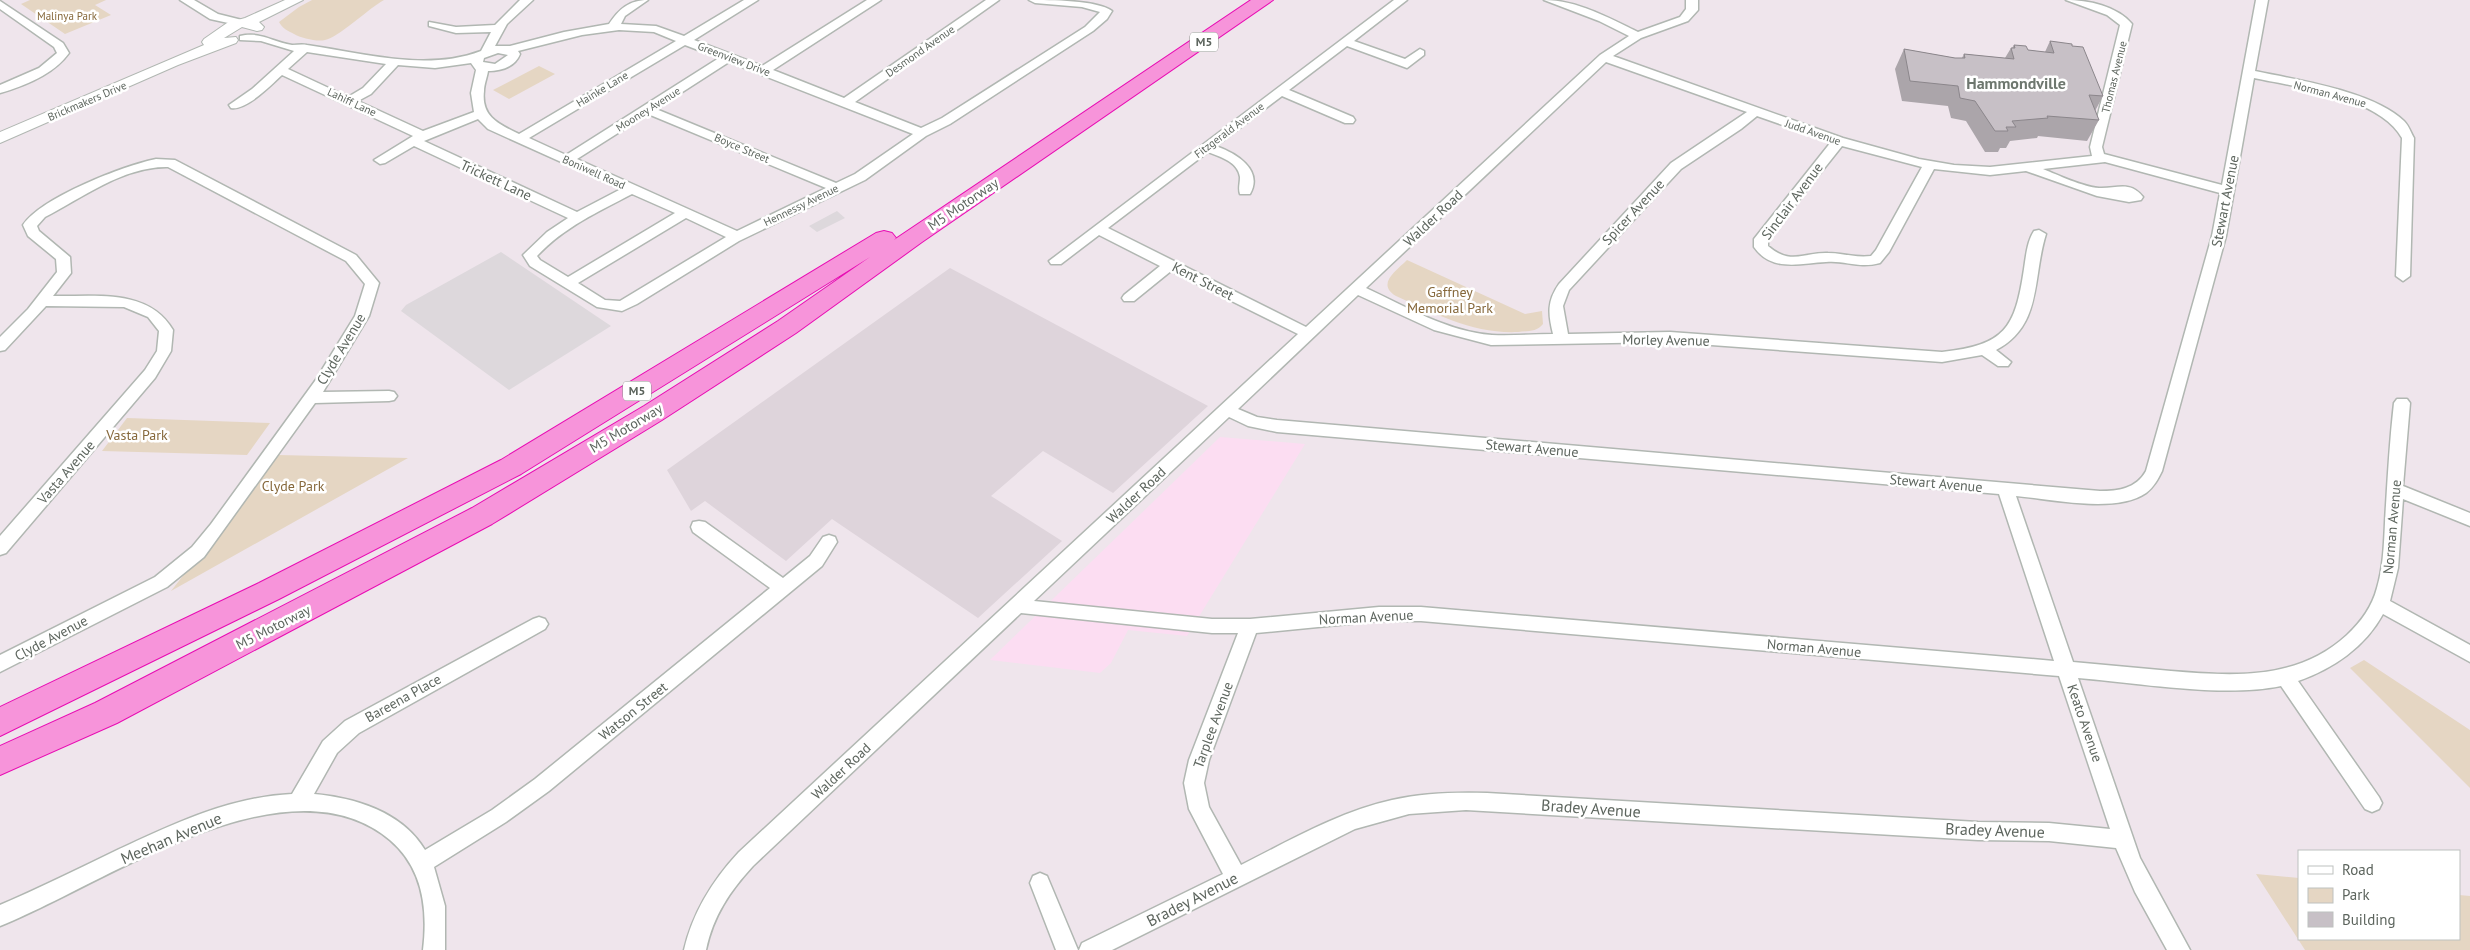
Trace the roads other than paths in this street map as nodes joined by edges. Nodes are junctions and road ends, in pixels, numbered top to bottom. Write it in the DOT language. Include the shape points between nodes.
graph roads {
  1 [pos="186,0"];
  2 [pos="296,0"];
  3 [pos="527,0"];
  4 [pos="642,0"];
  5 [pos="752,0"];
  6 [pos="875,0"];
  7 [pos="992,0"];
  8 [pos="1035,0"];
  9 [pos="1240,0"];
  10 [pos="1264,0"];
  11 [pos="1402,0"];
  12 [pos="1550,0"];
  13 [pos="1692,0"];
  14 [pos="2262,0"];
  15 [pos="2077,1"];
  16 [pos="0,4"];
  17 [pos="214,17"];
  18 [pos="433,24"];
  19 [pos="251,25"];
  20 [pos="613,27"];
  21 [pos="496,31"];
  22 [pos="229,36"];
  23 [pos="1637,36"];
  24 [pos="686,40"];
  25 [pos="1346,42"];
  26 [pos="305,48"];
  27 [pos="510,52"];
  28 [pos="1420,53"];
  29 [pos="730,57"];
  30 [pos="1604,57"];
  31 [pos="60,58"];
  32 [pos="76,58"];
  33 [pos="481,59"];
  34 [pos="395,61"];
  35 [pos="500,66"];
  36 [pos="280,70"];
  37 [pos="765,70"];
  38 [pos="2250,73"];
  39 [pos="478,87"];
  40 [pos="0,89"];
  41 [pos="1281,91"];
  42 [pos="350,101"];
  43 [pos="847,102"];
  44 [pos="234,105"];
  45 [pos="647,109"];
  46 [pos="1755,111"];
  47 [pos="480,114"];
  48 [pos="1349,120"];
  49 [pos="922,133"];
  50 [pos="0,138"];
  51 [pos="418,139"];
  52 [pos="519,139"];
  53 [pos="1839,141"];
  54 [pos="1207,147"];
  55 [pos="2099,158"];
  56 [pos="380,160"];
  57 [pos="567,160"];
  58 [pos="1929,166"];
  59 [pos="2029,167"];
  60 [pos="836,188"];
  61 [pos="632,189"];
  62 [pos="1245,191"];
  63 [pos="2228,191"];
  64 [pos="2100,192"];
  65 [pos="685,213"];
  66 [pos="579,218"];
  67 [pos="1098,229"];
  68 [pos="2039,234"];
  69 [pos="738,236"];
  70 [pos="1056,260"];
  71 [pos="1170,265"];
  72 [pos="2403,276"];
  73 [pos="568,283"];
  74 [pos="1357,289"];
  75 [pos="1129,298"];
  76 [pos="43,301"];
  77 [pos="1309,334"];
  78 [pos="1562,340"];
  79 [pos="0,346"];
  80 [pos="1984,349"];
  81 [pos="2003,362"];
  82 [pos="388,396"];
  83 [pos="310,398"];
  84 [pos="2402,403"];
  85 [pos="1227,410"];
  86 [pos="2005,489"];
  87 [pos="2395,489"];
  88 [pos="2470,520"];
  89 [pos="699,527"];
  90 [pos="829,542"];
  91 [pos="0,548"];
  92 [pos="783,588"];
  93 [pos="2380,604"];
  94 [pos="1018,606"];
  95 [pos="539,624"];
  96 [pos="1250,626"];
  97 [pos="2470,654"];
  98 [pos="0,664"];
  99 [pos="2066,669"];
  100 [pos="2285,677"];
  101 [pos="0,722"];
  102 [pos="0,760"];
  103 [pos="298,803"];
  104 [pos="2372,803"];
  105 [pos="2124,840"];
  106 [pos="423,864"];
  107 [pos="1236,878"];
  108 [pos="1040,883"];
  109 [pos="0,916"];
  110 [pos="434,950"];
  111 [pos="695,950"];
  112 [pos="1067,950"];
  113 [pos="1090,950"];
  114 [pos="2179,950"];
  1 -- 17 [label="street"];
  2 -- 19 [label="street"];
  3 -- 21 [label="street"];
  4 -- 20 [label="street" via="621,14"];
  5 -- 24 [label="street, Hainke Lane"];
  6 -- 37 [label="street"];
  7 -- 43 [label="street, Desmond Avenue"];
  8 -- 49 [label="street, Hennessy Avenue" via="1089,4 1106,11 1089,30"];
  9 -- 101 [label="highway, M5 Motorway / M5" via="898,228 511,467 269,591"];
  10 -- 102 [label="highway, M5 Motorway / M5" via="787,327 653,413 482,516 124,704"];
  11 -- 25 [label="street, Fitzgerald Avenue"];
  12 -- 23 [label="street" via="1603,19"];
  13 -- 23 [label="street, Walder Road" via="1692,10 1684,19"];
  14 -- 38 [label="street, Stewart Avenue"];
  15 -- 55 [label="street, Thomas Avenue" via="2111,13 2126,24 2096,147"];
  16 -- 31 [label="street" via="59,45 62,49"];
  17 -- 19 [label="street"];
  17 -- 22 [label="street"];
  18 -- 21 [label="street" via="456,30"];
  19 -- 22 [label="street"];
  19 -- 22 [label="street"];
  19 -- 26 [label="street"];
  20 -- 24 [label="street, Greenview Drive" via="656,29"];
  20 -- 27 [label="street, Greenview Drive" via="581,31"];
  21 -- 27 [label="street" via="497,41"];
  21 -- 33 [label="street"];
  22 -- 26 [label="street" via="262,38 286,48"];
  22 -- 50 [label="street, Brickmakers Drive"];
  23 -- 30 [label="street, Walder Road"];
  24 -- 29 [label="street, Greenview Drive"];
  24 -- 52 [label="street, Hainke Lane"];
  25 -- 28 [label="street" via="1407,64"];
  25 -- 41 [label="street, Fitzgerald Avenue"];
  26 -- 34 [label="street"];
  26 -- 36 [label="street"];
  27 -- 33 [label="street"];
  27 -- 35 [label="street, Greenview Drive"];
  29 -- 37 [label="street, Greenview Drive"];
  29 -- 45 [label="street, Mooney Avenue"];
  30 -- 46 [label="street, Judd Avenue"];
  30 -- 74 [label="street, Walder Road"];
  31 -- 32 [label="street"];
  31 -- 40 [label="street"];
  33 -- 34 [label="street" via="435,64"];
  33 -- 35 [label="street"];
  33 -- 39 [label="street"];
  34 -- 42 [label="street" via="367,91"];
  35 -- 39 [label="street"];
  36 -- 42 [label="street, Lahiff Lane"];
  36 -- 44 [label="street" via="256,92"];
  37 -- 43 [label="street, Greenview Drive"];
  38 -- 63 [label="street, Stewart Avenue"];
  38 -- 72 [label="street, Norman Avenue" via="2366,103 2387,113 2403,126 2408,138"];
  39 -- 47 [label="street"];
  41 -- 48 [label="street"];
  41 -- 54 [label="street, Fitzgerald Avenue"];
  42 -- 51 [label="street, Lahiff Lane"];
  43 -- 49 [label="street, Greenview Drive"];
  45 -- 57 [label="street, Mooney Avenue"];
  45 -- 60 [label="street, Boyce Street"];
  46 -- 53 [label="street, Judd Avenue"];
  46 -- 78 [label="street, Spicer Avenue" via="1746,121 1676,166 1564,287 1554,310"];
  47 -- 51 [label="street"];
  47 -- 52 [label="street, Boniwell Road" via="492,126"];
  49 -- 60 [label="street, Hennessy Avenue" via="860,177"];
  51 -- 56 [label="street"];
  51 -- 66 [label="street, Trickett Lane"];
  52 -- 57 [label="street, Boniwell Road"];
  53 -- 58 [label="street, Judd Avenue"];
  53 -- 58 [label="street, Sinclair Avenue" via="1761,239 1761,247 1770,255 1801,262 1827,257 1856,262 1875,260"];
  54 -- 62 [label="street" via="1244,167 1248,178"];
  54 -- 67 [label="street, Fitzgerald Avenue"];
  55 -- 59 [label="street, Judd Avenue"];
  55 -- 63 [label="street, Judd Avenue"];
  57 -- 61 [label="street, Boniwell Road"];
  58 -- 59 [label="street, Judd Avenue" via="1984,171"];
  59 -- 64 [label="street, Judd Avenue" via="2041,174"];
  60 -- 69 [label="street, Hennessy Avenue"];
  61 -- 65 [label="street, Boniwell Road"];
  61 -- 66 [label="street, Hennessy Avenue"];
  63 -- 86 [label="street, Stewart Avenue" via="2206,285 2148,483 2128,495 2110,497"];
  65 -- 69 [label="street, Boniwell Road"];
  65 -- 73 [label="street"];
  66 -- 73 [label="street, Hennessy Avenue" via="539,244 530,255 535,263"];
  67 -- 70 [label="street, Fitzgerald Avenue"];
  67 -- 71 [label="street, Kent Street"];
  68 -- 80 [label="street, Morley Avenue" via="2033,250 2022,316 2007,335"];
  69 -- 73 [label="street, Hennessy Avenue" via="622,306 602,304"];
  71 -- 75 [label="street"];
  71 -- 77 [label="street, Kent Street"];
  74 -- 77 [label="street, Walder Road"];
  74 -- 78 [label="street, Morley Avenue" via="1468,337 1505,341"];
  76 -- 79 [label="street, Clyde Avenue"];
  76 -- 83 [label="street, Clyde Avenue" via="64,273 64,264 63,257 30,226 40,214 140,166 170,163 351,258 372,283 362,316"];
  76 -- 91 [label="street, Vasta Avenue" via="126,302 153,314 166,330 164,350 150,374"];
  77 -- 85 [label="street, Walder Road"];
  78 -- 80 [label="street, Morley Avenue" via="1670,337 1928,357"];
  80 -- 81 [label="street"];
  82 -- 83 [label="street"];
  83 -- 98 [label="street, Clyde Avenue" via="218,529 192,558 161,582"];
  84 -- 87 [label="street, Norman Avenue"];
  85 -- 86 [label="street, Stewart Avenue" via="1254,422 1277,426"];
  85 -- 94 [label="street, Walder Road"];
  86 -- 99 [label="street, Keato Avenue"];
  87 -- 88 [label="street"];
  87 -- 93 [label="street, Norman Avenue" via="2390,565"];
  89 -- 92 [label="street"];
  90 -- 92 [label="street, Watson Street" via="816,561"];
  92 -- 106 [label="street, Watson Street" via="542,785"];
  93 -- 97 [label="street"];
  93 -- 100 [label="street, Norman Avenue" via="2351,643 2323,662"];
  94 -- 96 [label="street, Norman Avenue" via="1212,626"];
  94 -- 111 [label="street, Walder Road" via="735,870 711,903 700,927"];
  95 -- 103 [label="street, Bareena Place" via="352,726 330,747"];
  96 -- 99 [label="street, Norman Avenue" via="1379,614 1414,614"];
  96 -- 107 [label="street, Tarplee Avenue" via="1198,760 1194,783 1198,809"];
  99 -- 100 [label="street, Norman Avenue" via="2216,682"];
  99 -- 105 [label="street, Keato Avenue"];
  100 -- 104 [label="street"];
  103 -- 106 [label="street, Meehan Avenue" via="333,805 377,819 401,835"];
  103 -- 109 [label="street, Meehan Avenue" via="241,811 202,822"];
  105 -- 107 [label="street, Bradey Avenue" via="2049,832 1978,831 1442,801 1406,804 1370,814"];
  105 -- 114 [label="street, Keato Avenue" via="2139,879"];
  106 -- 110 [label="street, Meehan Avenue" via="434,896"];
  107 -- 113 [label="street, Bradey Avenue"];
  108 -- 112 [label="street"];
}
